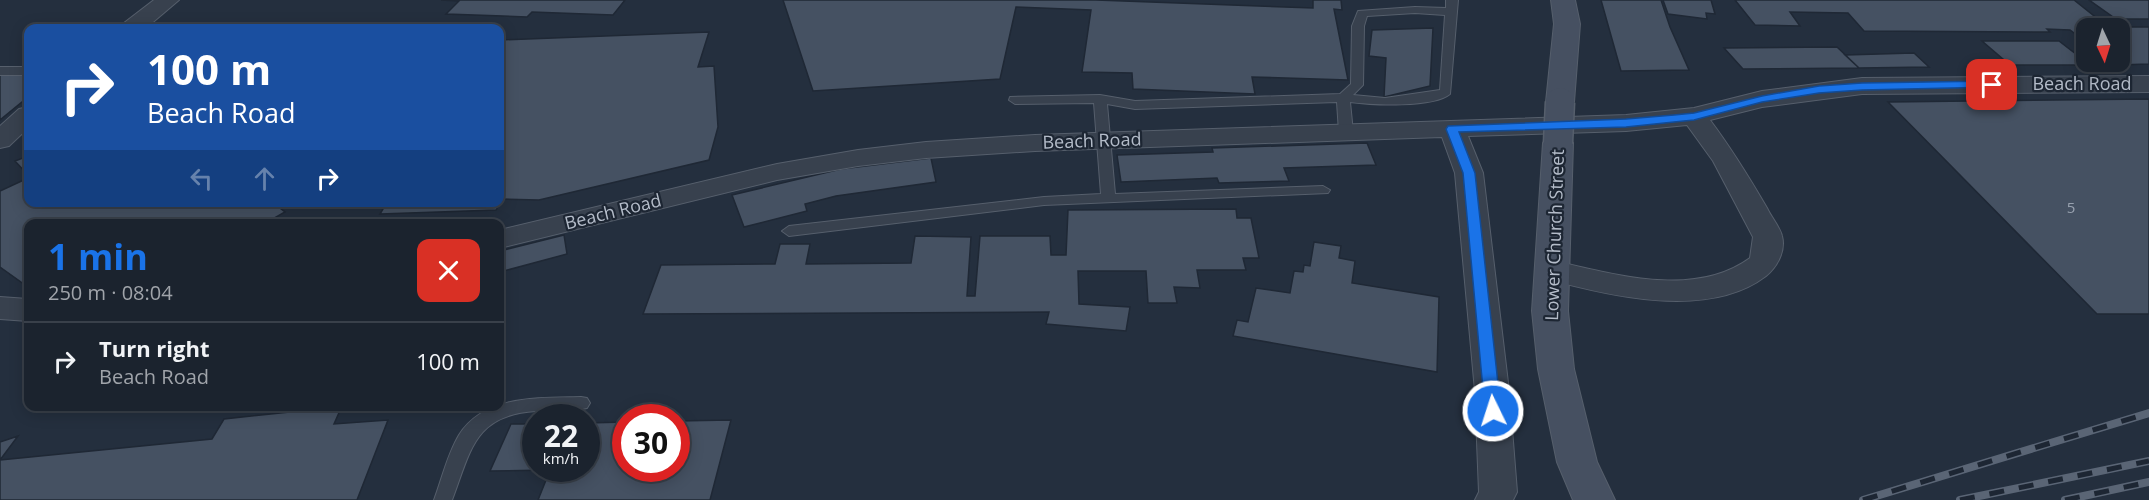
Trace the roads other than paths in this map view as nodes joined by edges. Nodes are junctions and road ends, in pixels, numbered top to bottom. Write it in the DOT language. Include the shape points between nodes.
graph roads {
  1 [pos="168,0"];
  2 [pos="1563,0"];
  3 [pos="1451,6"];
  4 [pos="137,24"];
  5 [pos="0,71"];
  6 [pos="24,71"];
  7 [pos="2149,84"];
  8 [pos="1343,98"];
  9 [pos="1100,99"];
  10 [pos="1015,100"];
  11 [pos="1694,116"];
  12 [pos="24,119"];
  13 [pos="1452,129"];
  14 [pos="1346,132"];
  15 [pos="0,140"];
  16 [pos="1105,141"];
  17 [pos="1323,190"];
  18 [pos="1108,198"];
  19 [pos="789,231"];
  20 [pos="504,238"];
  21 [pos="1551,270"];
  22 [pos="0,308"];
  23 [pos="24,310"];
  24 [pos="581,403"];
  25 [pos="504,410"];
  26 [pos="501,411"];
  27 [pos="443,500"];
  28 [pos="1494,500"];
  29 [pos="1594,500"];
  1 -- 4 [label="street"];
  2 -- 21 [label="main road, Lower Church Street, bridge" via="1567,24"];
  3 -- 8 [label="lane" via="1362,13 1358,26 1358,85"];
  3 -- 8 [label="lane" via="1446,91 1419,100"];
  5 -- 6 [label="lane"];
  7 -- 11 [label="street, Beach Road" via="1862,86 1762,99"];
  8 -- 9 [label="lane" via="1135,105"];
  8 -- 14 [label="lane"];
  9 -- 10 [label="lane"];
  9 -- 16 [label="lane"];
  11 -- 13 [label="street, Beach Road" via="1626,123"];
  11 -- 21 [label="street" via="1726,160 1768,237 1764,262 1743,277 1712,288 1613,285"];
  12 -- 15 [label="street"];
  13 -- 14 [label="street, Beach Road"];
  13 -- 28 [label="street" via="1469,173 1492,391 1498,492"];
  14 -- 16 [label="street, Beach Road"];
  16 -- 18 [label="lane"];
  16 -- 20 [label="street, Beach Road" via="926,150 858,158 777,172"];
  17 -- 18 [label="lane"];
  18 -- 19 [label="lane" via="1044,201"];
  21 -- 29 [label="main road, Lower Church Street" via="1550,311 1556,369 1577,462"];
  22 -- 23 [label="street"];
  24 -- 25 [label="lane"];
  26 -- 27 [label="lane" via="484,417 467,438"];
}
